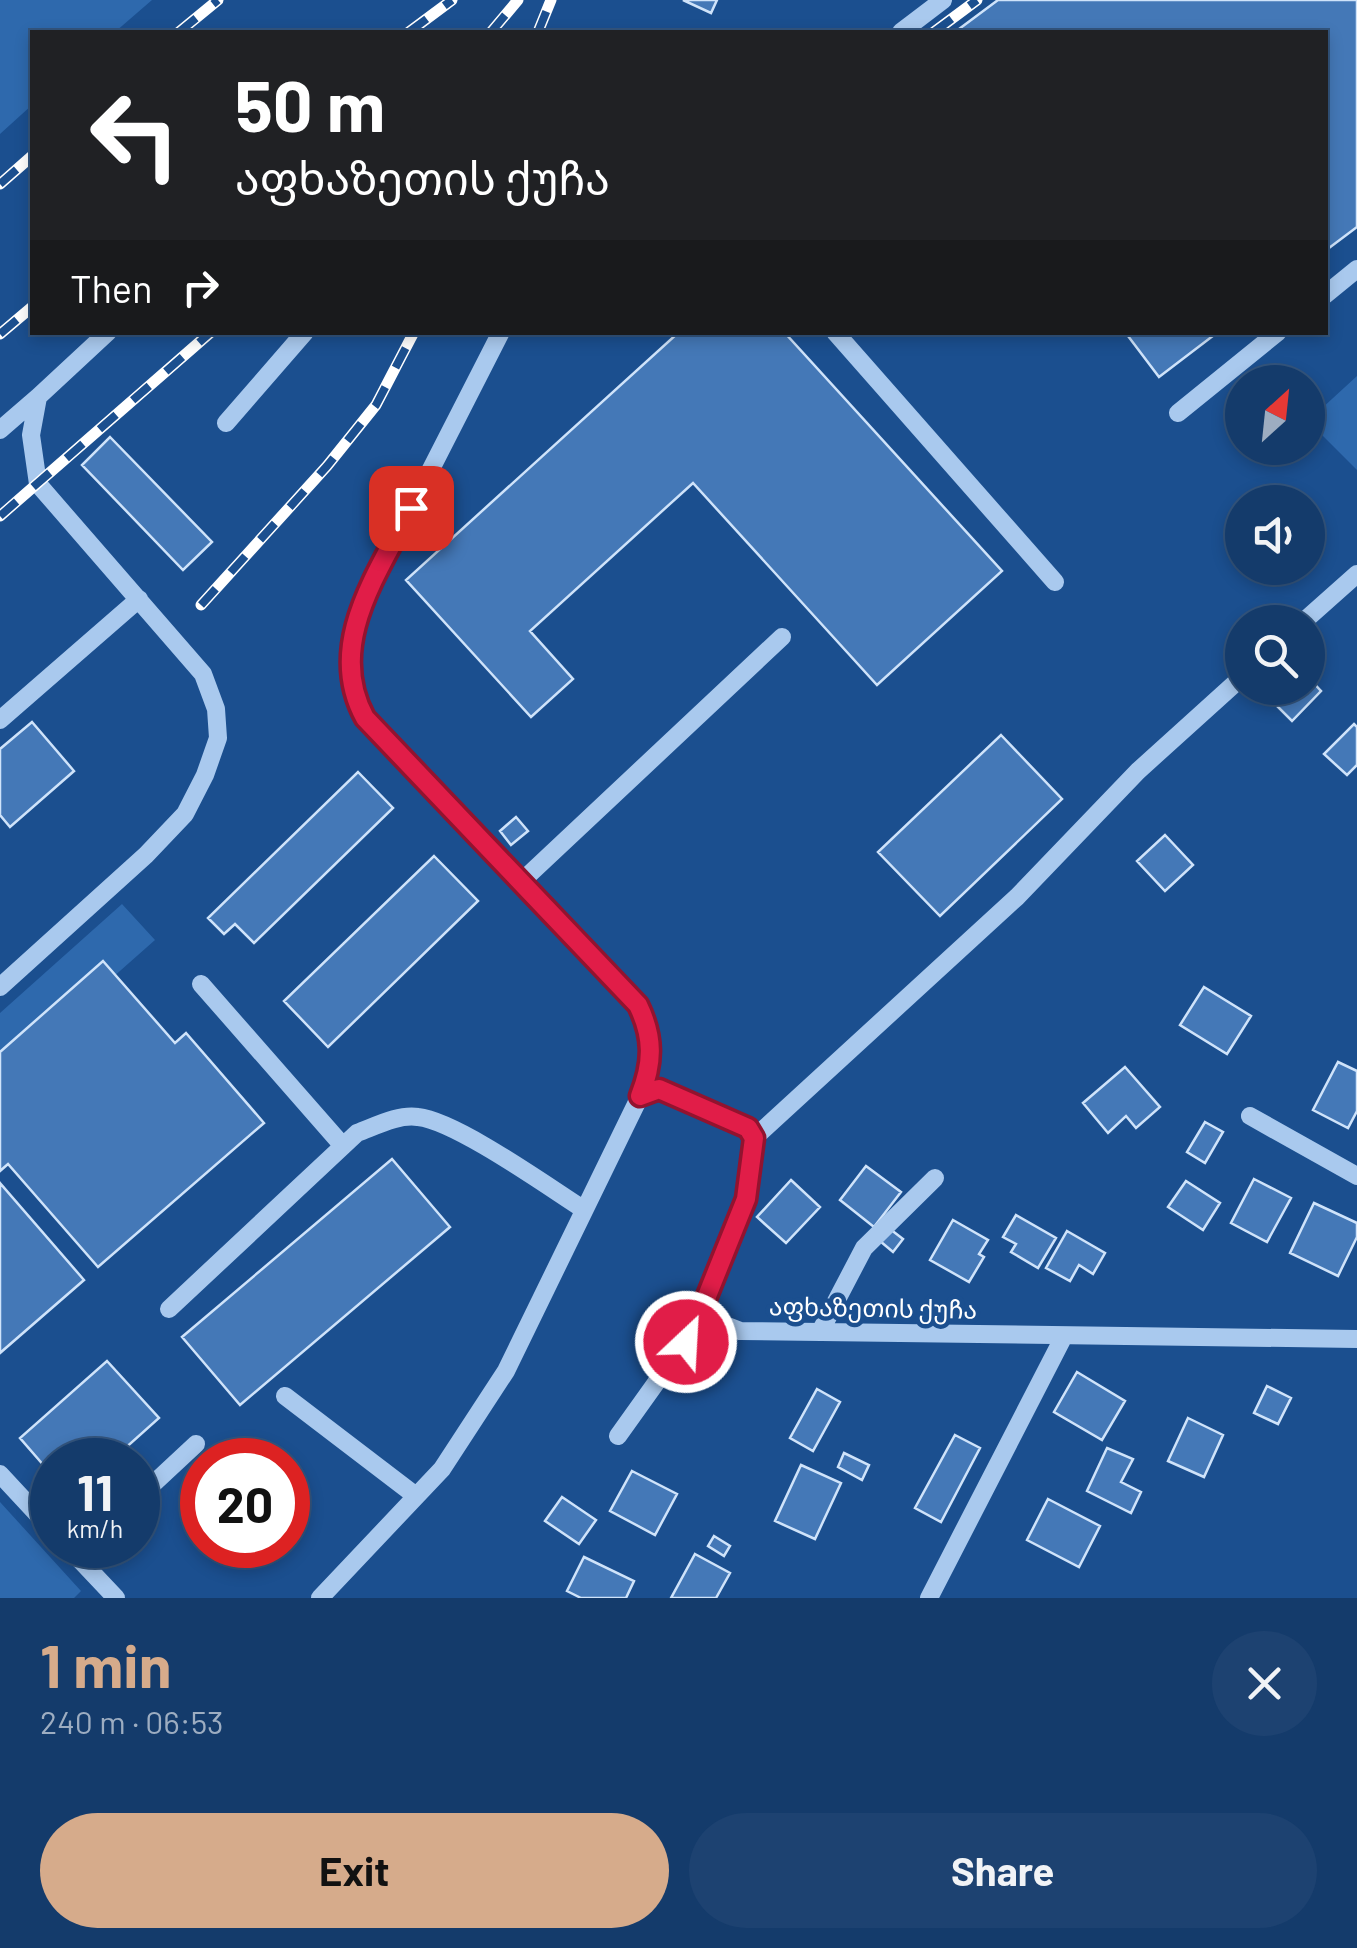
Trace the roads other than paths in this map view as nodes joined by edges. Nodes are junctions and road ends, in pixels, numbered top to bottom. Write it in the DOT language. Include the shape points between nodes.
graph roads {
  1 [pos="943,0"];
  2 [pos="903,30"];
  3 [pos="1357,269"];
  4 [pos="1328,293"];
  5 [pos="105,335"];
  6 [pos="303,335"];
  7 [pos="500,335"];
  8 [pos="838,335"];
  9 [pos="1274,335"];
  10 [pos="38,397"];
  11 [pos="1178,413"];
  12 [pos="226,422"];
  13 [pos="0,430"];
  14 [pos="1357,574"];
  15 [pos="1055,582"];
  16 [pos="140,600"];
  17 [pos="1322,605"];
  18 [pos="782,636"];
  19 [pos="1225,692"];
  20 [pos="0,720"];
  21 [pos="521,882"];
  22 [pos="202,984"];
  23 [pos="0,987"];
  24 [pos="640,1096"];
  25 [pos="1250,1116"];
  26 [pos="754,1138"];
  27 [pos="343,1146"];
  28 [pos="1357,1176"];
  29 [pos="935,1178"];
  30 [pos="583,1209"];
  31 [pos="169,1309"];
  32 [pos="708,1310"];
  33 [pos="820,1332"];
  34 [pos="1064,1336"];
  35 [pos="1357,1339"];
  36 [pos="285,1396"];
  37 [pos="618,1436"];
  38 [pos="180,1459"];
  39 [pos="0,1474"];
  40 [pos="160,1478"];
  41 [pos="416,1496"];
  42 [pos="30,1506"];
  43 [pos="92,1568"];
  44 [pos="116,1598"];
  45 [pos="320,1598"];
  46 [pos="929,1598"];
  1 -- 2 [label="street"];
  3 -- 4 [label="street"];
  5 -- 10 [label="street"];
  6 -- 12 [label="street"];
  7 -- 21 [label="street" via="357,614 351,672 365,718"];
  8 -- 15 [label="street"];
  9 -- 11 [label="street"];
  10 -- 13 [label="street"];
  10 -- 16 [label="street" via="31,435 38,484"];
  14 -- 17 [label="street"];
  16 -- 20 [label="street"];
  16 -- 23 [label="street" via="203,674 216,708 218,738 205,775 185,814 146,855"];
  18 -- 21 [label="street"];
  19 -- 26 [label="street" via="1138,771 1018,897"];
  21 -- 24 [label="street" via="638,1005 652,1048"];
  22 -- 27 [label="street"];
  24 -- 26 [label="street" via="659,1089 748,1128"];
  24 -- 30 [label="street"];
  25 -- 28 [label="street"];
  26 -- 32 [label="street" via="746,1199 705,1301"];
  27 -- 30 [label="street" via="358,1133 417,1116 451,1127"];
  27 -- 31 [label="street"];
  29 -- 33 [label="street" via="864,1248"];
  30 -- 41 [label="street" via="506,1371 442,1469"];
  32 -- 33 [label="street, აფხაზეთის ქუჩა" via="712,1320 740,1330"];
  32 -- 37 [label="street"];
  33 -- 34 [label="street, აფხაზეთის ქუჩა"];
  34 -- 35 [label="street, აფხაზეთის ქუჩა"];
  34 -- 46 [label="street"];
  36 -- 41 [label="street"];
  38 -- 40 [label="street"];
  39 -- 42 [label="street"];
  41 -- 45 [label="street"];
  43 -- 44 [label="street"];
}
